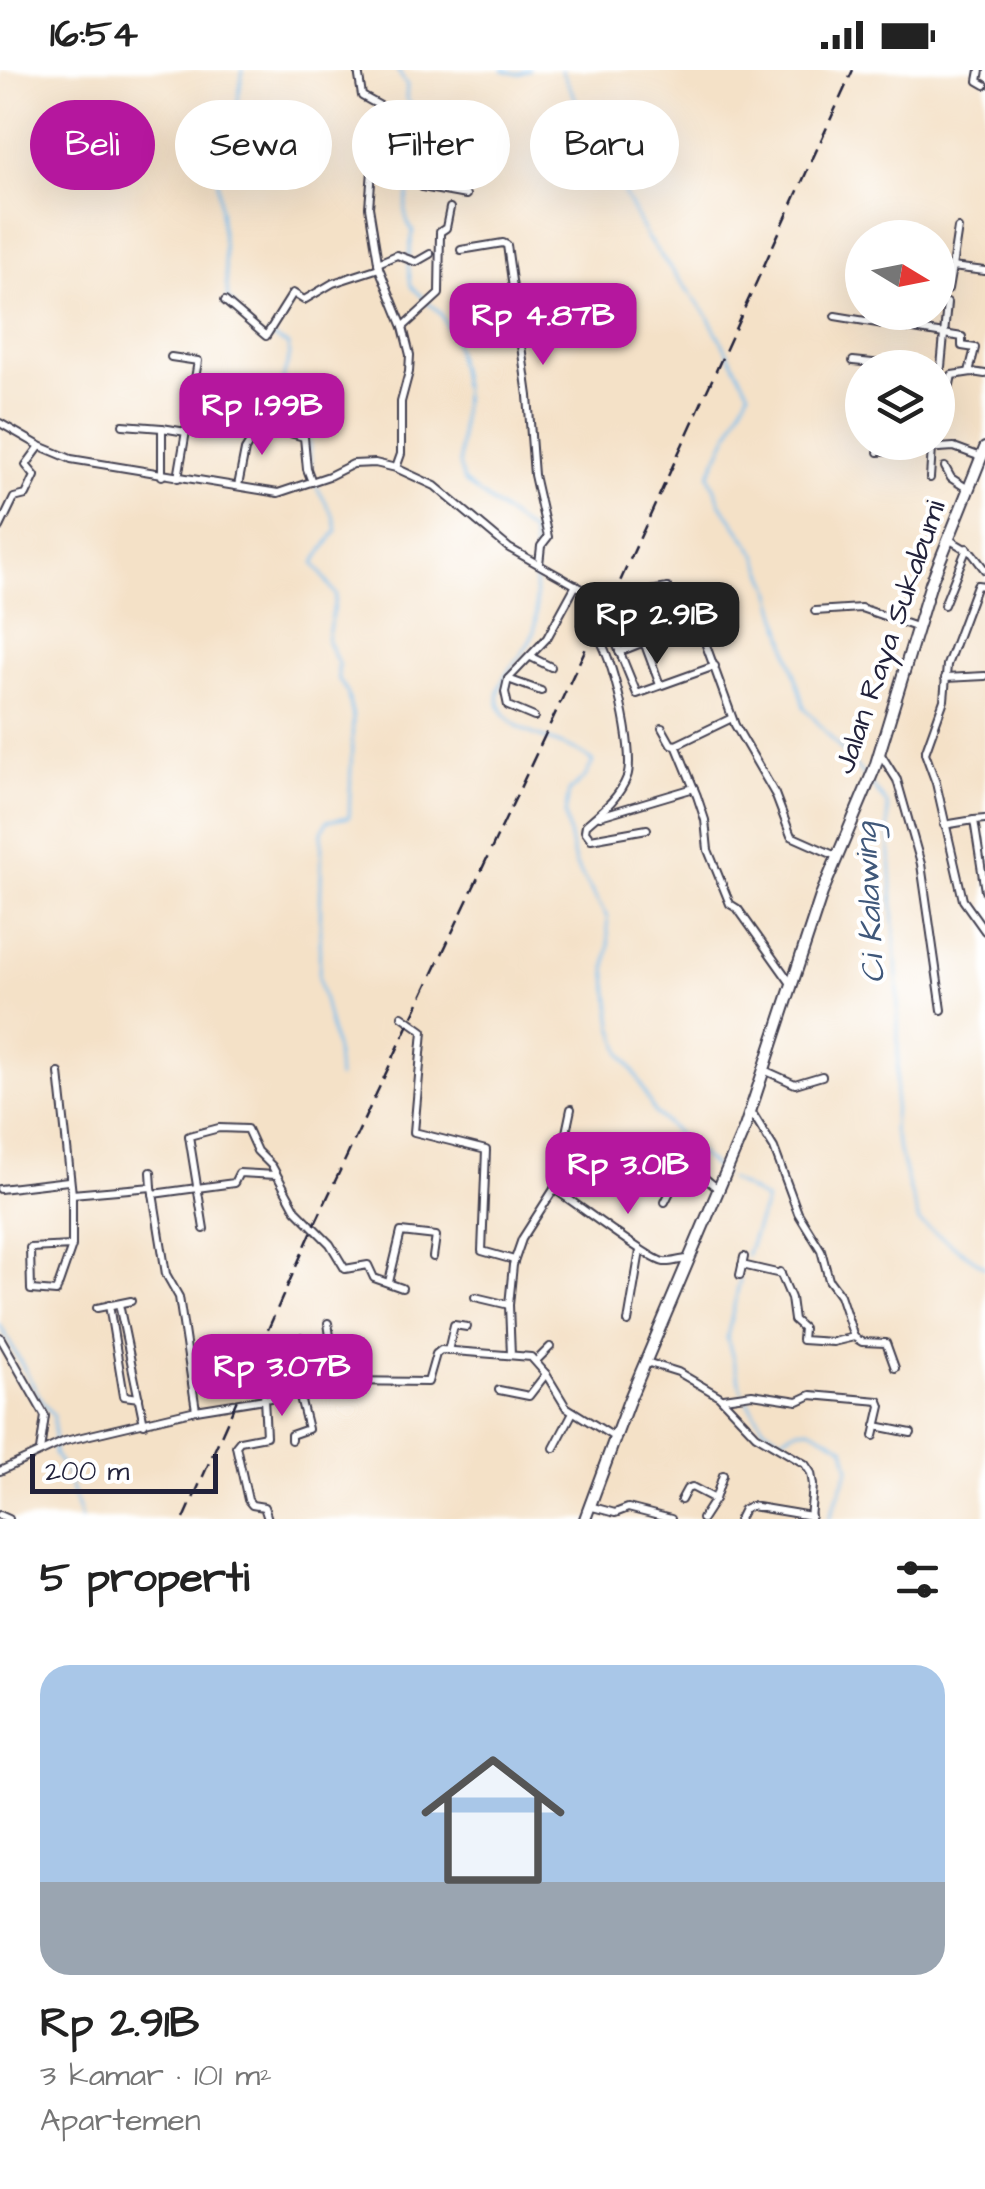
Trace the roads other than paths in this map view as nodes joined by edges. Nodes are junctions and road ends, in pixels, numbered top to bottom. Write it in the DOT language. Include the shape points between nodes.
graph roads {
  1 [pos="358,70"];
  2 [pos="980,70"];
  3 [pos="985,85"];
  4 [pos="369,100"];
  5 [pos="371,190"];
  6 [pos="438,190"];
  7 [pos="466,195"];
  8 [pos="450,208"];
  9 [pos="958,228"];
  10 [pos="955,248"];
  11 [pos="461,250"];
  12 [pos="430,254"];
  13 [pos="378,266"];
  14 [pos="955,267"];
  15 [pos="985,271"];
  16 [pos="225,301"];
  17 [pos="835,316"];
  18 [pos="845,316"];
  19 [pos="403,327"];
  20 [pos="930,330"];
  21 [pos="946,330"];
  22 [pos="946,334"];
  23 [pos="944,350"];
  24 [pos="171,357"];
  25 [pos="970,372"];
  26 [pos="985,374"];
  27 [pos="955,375"];
  28 [pos="197,378"];
  29 [pos="241,389"];
  30 [pos="286,410"];
  31 [pos="262,421"];
  32 [pos="0,423"];
  33 [pos="123,425"];
  34 [pos="162,428"];
  35 [pos="186,432"];
  36 [pos="40,446"];
  37 [pos="955,448"];
  38 [pos="983,452"];
  39 [pos="933,460"];
  40 [pos="944,467"];
  41 [pos="396,468"];
  42 [pos="162,476"];
  43 [pos="178,478"];
  44 [pos="930,478"];
  45 [pos="313,481"];
  46 [pos="238,486"];
  47 [pos="968,489"];
  48 [pos="0,528"];
  49 [pos="948,539"];
  50 [pos="966,548"];
  51 [pos="539,564"];
  52 [pos="985,570"];
  53 [pos="576,585"];
  54 [pos="985,586"];
  55 [pos="634,593"];
  56 [pos="594,595"];
  57 [pos="944,605"];
  58 [pos="814,611"];
  59 [pos="916,627"];
  60 [pos="614,638"];
  61 [pos="644,642"];
  62 [pos="620,652"];
  63 [pos="531,657"];
  64 [pos="715,666"];
  65 [pos="551,667"];
  66 [pos="985,676"];
  67 [pos="945,678"];
  68 [pos="508,680"];
  69 [pos="660,685"];
  70 [pos="541,691"];
  71 [pos="637,694"];
  72 [pos="619,701"];
  73 [pos="534,717"];
  74 [pos="732,718"];
  75 [pos="662,728"];
  76 [pos="676,745"];
  77 [pos="879,752"];
  78 [pos="694,788"];
  79 [pos="597,816"];
  80 [pos="985,819"];
  81 [pos="974,820"];
  82 [pos="944,826"];
  83 [pos="647,829"];
  84 [pos="836,856"];
  85 [pos="985,892"];
  86 [pos="985,932"];
  87 [pos="792,986"];
  88 [pos="942,1010"];
  89 [pos="402,1016"];
  90 [pos="764,1070"];
  91 [pos="59,1073"];
  92 [pos="822,1076"];
  93 [pos="571,1108"];
  94 [pos="751,1111"];
  95 [pos="152,1172"];
  96 [pos="276,1175"];
  97 [pos="68,1181"];
  98 [pos="195,1187"];
  99 [pos="0,1188"];
  100 [pos="720,1188"];
  101 [pos="554,1189"];
  102 [pos="152,1191"];
  103 [pos="72,1194"];
  104 [pos="665,1202"];
  105 [pos="204,1229"];
  106 [pos="72,1246"];
  107 [pos="640,1251"];
  108 [pos="433,1257"];
  109 [pos="514,1260"];
  110 [pos="689,1260"];
  111 [pos="740,1275"];
  112 [pos="389,1282"];
  113 [pos="402,1288"];
  114 [pos="475,1297"];
  115 [pos="131,1301"];
  116 [pos="119,1304"];
  117 [pos="109,1306"];
  118 [pos="509,1306"];
  119 [pos="98,1308"];
  120 [pos="628,1322"];
  121 [pos="328,1323"];
  122 [pos="467,1327"];
  123 [pos="0,1337"];
  124 [pos="854,1337"];
  125 [pos="298,1338"];
  126 [pos="550,1347"];
  127 [pos="448,1351"];
  128 [pos="511,1355"];
  129 [pos="536,1361"];
  130 [pos="646,1362"];
  131 [pos="896,1368"];
  132 [pos="546,1374"];
  133 [pos="337,1383"];
  134 [pos="323,1389"];
  135 [pos="498,1390"];
  136 [pos="299,1393"];
  137 [pos="138,1398"];
  138 [pos="264,1398"];
  139 [pos="723,1398"];
  140 [pos="196,1410"];
  141 [pos="572,1412"];
  142 [pos="144,1424"];
  143 [pos="876,1426"];
  144 [pos="911,1433"];
  145 [pos="614,1436"];
  146 [pos="874,1436"];
  147 [pos="291,1440"];
  148 [pos="554,1448"];
  149 [pos="40,1452"];
  150 [pos="0,1471"];
  151 [pos="723,1476"];
  152 [pos="715,1498"];
  153 [pos="681,1500"];
  154 [pos="589,1506"];
  155 [pos="0,1515"];
  156 [pos="661,1518"];
  157 [pos="810,1518"];
  158 [pos="9,1519"];
  159 [pos="268,1519"];
  160 [pos="586,1519"];
  161 [pos="671,1519"];
  162 [pos="702,1519"];
  163 [pos="739,1519"];
  1 -- 4 [label="street" via="362,96"];
  2 -- 3 [label="street" via="978,81"];
  5 -- 13 [label="street"];
  6 -- 7 [label="street"];
  8 -- 19 [label="street" via="440,232 438,294"];
  9 -- 10 [label="street"];
  11 -- 51 [label="street" via="507,245 534,476 548,537"];
  12 -- 13 [label="street" via="419,261 400,255"];
  13 -- 16 [label="street" via="304,300 293,293 266,336"];
  13 -- 19 [label="street"];
  14 -- 15 [label="street"];
  17 -- 18 [label="street"];
  19 -- 41 [label="street" via="410,366"];
  20 -- 22 [label="street"];
  21 -- 22 [label="street"];
  22 -- 23 [label="street"];
  22 -- 25 [label="street" via="974,348"];
  24 -- 28 [label="street" via="197,358"];
  25 -- 26 [label="street"];
  25 -- 27 [label="street"];
  28 -- 29 [label="street"];
  28 -- 35 [label="street"];
  30 -- 45 [label="street" via="291,434 304,437"];
  31 -- 46 [label="street" via="245,450"];
  32 -- 36 [label="street"];
  33 -- 34 [label="street"];
  34 -- 35 [label="street"];
  34 -- 42 [label="street"];
  35 -- 43 [label="street"];
  36 -- 42 [label="street" via="71,459"];
  36 -- 48 [label="street" via="26,465 34,482 26,496 14,498"];
  37 -- 38 [label="street"];
  38 -- 47 [label="highway, Jalan Raya Sukabumi"];
  39 -- 44 [label="street"];
  40 -- 47 [label="street"];
  41 -- 45 [label="street" via="357,463"];
  41 -- 51 [label="street" via="442,490 509,548"];
  42 -- 43 [label="street"];
  43 -- 46 [label="street"];
  45 -- 46 [label="street" via="280,493"];
  47 -- 49 [label="highway, Jalan Raya Sukabumi"];
  49 -- 50 [label="street"];
  49 -- 59 [label="highway, Jalan Raya Sukabumi"];
  50 -- 52 [label="street"];
  50 -- 57 [label="street"];
  51 -- 53 [label="street"];
  53 -- 56 [label="street"];
  53 -- 63 [label="street"];
  54 -- 67 [label="street" via="977,586"];
  55 -- 56 [label="street"];
  55 -- 61 [label="street"];
  55 -- 64 [label="street" via="669,589 696,620"];
  56 -- 72 [label="street" via="582,624 598,638"];
  58 -- 59 [label="street" via="861,608"];
  59 -- 77 [label="highway, Jalan Raya Sukabumi"];
  60 -- 62 [label="street"];
  61 -- 62 [label="street"];
  61 -- 69 [label="street"];
  62 -- 71 [label="street"];
  63 -- 65 [label="street"];
  63 -- 68 [label="street"];
  64 -- 69 [label="street"];
  64 -- 74 [label="street"];
  66 -- 67 [label="street"];
  67 -- 82 [label="street" via="925,753"];
  68 -- 70 [label="street"];
  68 -- 73 [label="street" via="508,706"];
  69 -- 71 [label="street"];
  71 -- 72 [label="street"];
  72 -- 79 [label="street" via="629,771"];
  74 -- 76 [label="street"];
  74 -- 84 [label="street" via="791,836"];
  75 -- 76 [label="street"];
  76 -- 78 [label="street"];
  77 -- 84 [label="highway, Jalan Raya Sukabumi"];
  77 -- 88 [label="street" via="896,780 921,864"];
  78 -- 79 [label="street"];
  78 -- 87 [label="street" via="708,850 730,904"];
  79 -- 83 [label="street" via="585,828 589,839"];
  80 -- 81 [label="street"];
  81 -- 82 [label="street"];
  81 -- 85 [label="street"];
  82 -- 86 [label="street" via="963,900"];
  84 -- 87 [label="highway, Jalan Raya Sukabumi"];
  87 -- 90 [label="highway, Jalan Raya Sukabumi"];
  89 -- 109 [label="street" via="423,1030 414,1132 486,1150 482,1252"];
  90 -- 92 [label="street" via="795,1084"];
  90 -- 94 [label="highway, Jalan Raya Sukabumi"];
  91 -- 97 [label="street"];
  93 -- 101 [label="street"];
  94 -- 100 [label="highway, Jalan Raya Sukabumi"];
  94 -- 124 [label="street" via="820,1246"];
  95 -- 102 [label="street"];
  96 -- 98 [label="street" via="238,1172 234,1183"];
  96 -- 98 [label="street" via="249,1131 219,1128 189,1136"];
  96 -- 112 [label="street" via="343,1268 368,1264 372,1276"];
  97 -- 99 [label="street"];
  97 -- 103 [label="street"];
  98 -- 102 [label="street"];
  98 -- 105 [label="street"];
  100 -- 104 [label="street" via="688,1164"];
  100 -- 110 [label="highway, Jalan Raya Sukabumi"];
  101 -- 107 [label="street"];
  101 -- 109 [label="street"];
  102 -- 103 [label="street"];
  102 -- 140 [label="street"];
  103 -- 106 [label="street"];
  106 -- 106 [label="street" via="56,1292 31,1290 30,1248"];
  107 -- 110 [label="street" via="664,1263"];
  107 -- 120 [label="street"];
  108 -- 112 [label="street" via="436,1236 401,1232"];
  109 -- 118 [label="street"];
  110 -- 130 [label="highway, Jalan Raya Sukabumi"];
  111 -- 124 [label="street" via="743,1261 781,1273 794,1320 804,1328 802,1340"];
  112 -- 113 [label="street"];
  114 -- 118 [label="street"];
  115 -- 116 [label="street"];
  116 -- 117 [label="street"];
  116 -- 137 [label="street"];
  117 -- 119 [label="street"];
  117 -- 137 [label="street" via="124,1396"];
  118 -- 128 [label="street"];
  121 -- 133 [label="street"];
  122 -- 127 [label="street" via="454,1326"];
  123 -- 149 [label="street" via="45,1416"];
  124 -- 131 [label="street" via="886,1343"];
  125 -- 134 [label="street" via="312,1341"];
  126 -- 129 [label="street"];
  127 -- 128 [label="street"];
  127 -- 133 [label="street" via="437,1352 428,1382"];
  128 -- 129 [label="street"];
  129 -- 132 [label="street"];
  130 -- 139 [label="street"];
  130 -- 145 [label="highway, Jalan Raya Sukabumi"];
  132 -- 135 [label="street" via="529,1396"];
  132 -- 141 [label="street"];
  133 -- 134 [label="street"];
  134 -- 136 [label="street"];
  136 -- 138 [label="street"];
  136 -- 147 [label="street" via="308,1429"];
  137 -- 142 [label="street"];
  138 -- 140 [label="street"];
  138 -- 159 [label="street" via="266,1436 236,1446 248,1500 264,1506"];
  139 -- 143 [label="street" via="879,1401"];
  139 -- 157 [label="street" via="756,1435 809,1468"];
  140 -- 142 [label="street"];
  141 -- 145 [label="street"];
  141 -- 148 [label="street"];
  142 -- 149 [label="street"];
  143 -- 144 [label="street"];
  143 -- 146 [label="street"];
  145 -- 154 [label="highway, Jalan Raya Sukabumi"];
  149 -- 150 [label="street"];
  151 -- 152 [label="street"];
  152 -- 153 [label="street" via="692,1487"];
  152 -- 162 [label="street"];
  154 -- 156 [label="street"];
  154 -- 160 [label="highway, Jalan Raya Sukabumi"];
  155 -- 158 [label="street"];
  156 -- 161 [label="street"];
  157 -- 163 [label="street" via="751,1506"];
}
